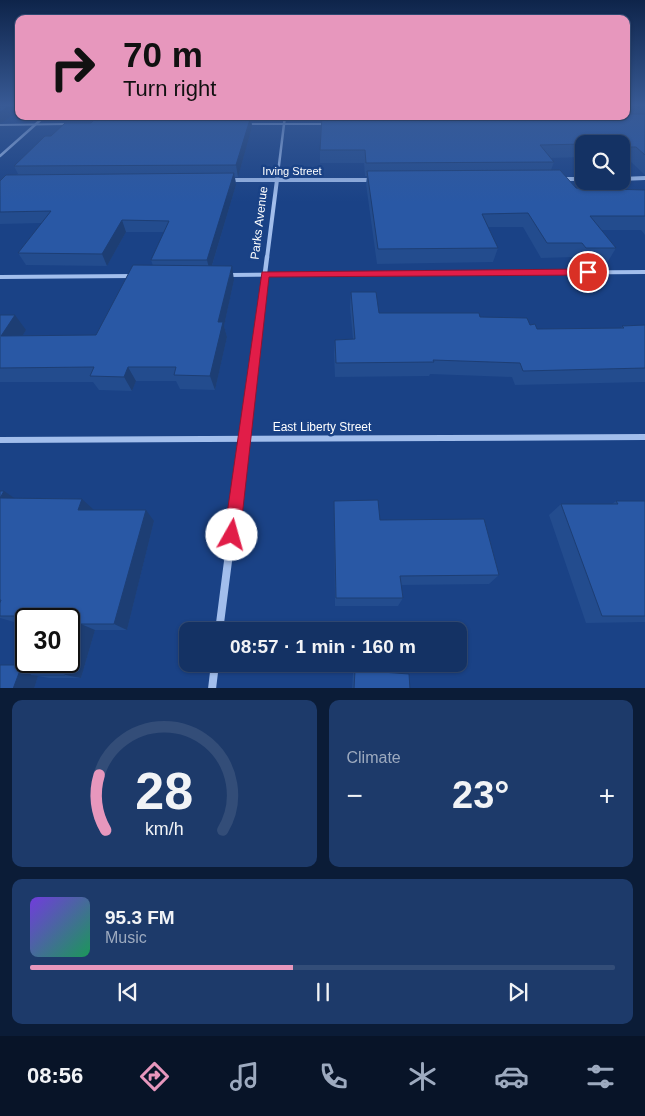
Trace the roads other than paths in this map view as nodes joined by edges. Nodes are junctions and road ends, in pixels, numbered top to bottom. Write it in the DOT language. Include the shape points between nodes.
graph roads {
  1 [pos="20,138"];
  2 [pos="282,138"];
  3 [pos="0,156"];
  4 [pos="630,178"];
  5 [pos="645,178"];
  6 [pos="554,179"];
  7 [pos="575,179"];
  8 [pos="228,180"];
  9 [pos="277,180"];
  10 [pos="376,180"];
  11 [pos="645,272"];
  12 [pos="265,274"];
  13 [pos="226,275"];
  14 [pos="137,276"];
  15 [pos="0,277"];
  16 [pos="645,437"];
  17 [pos="244,439"];
  18 [pos="0,440"];
  19 [pos="220,622"];
  20 [pos="214,672"];
  21 [pos="212,688"];
  1 -- 3 [label="street"];
  2 -- 9 [label="street, Parks Avenue"];
  4 -- 5 [label="street"];
  6 -- 7 [label="street"];
  8 -- 9 [label="street, Irving Street"];
  9 -- 10 [label="street, Irving Street"];
  9 -- 12 [label="street, Parks Avenue"];
  11 -- 12 [label="lane"];
  12 -- 13 [label="lane"];
  12 -- 17 [label="street, Parks Avenue"];
  14 -- 15 [label="lane"];
  16 -- 17 [label="street, East Liberty Street"];
  17 -- 18 [label="street, East Liberty Street"];
  17 -- 19 [label="street, Parks Avenue"];
  20 -- 21 [label="street"];
}
